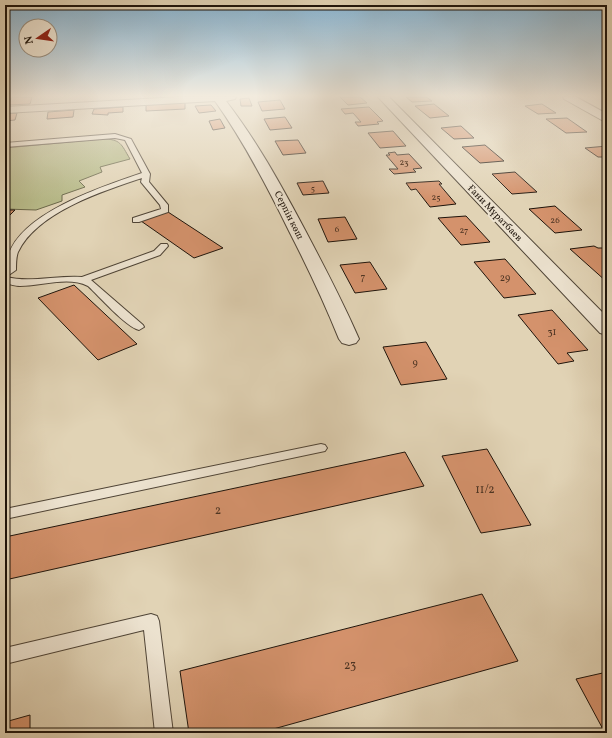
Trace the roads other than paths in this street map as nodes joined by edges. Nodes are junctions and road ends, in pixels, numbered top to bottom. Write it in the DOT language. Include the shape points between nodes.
graph roads {
  1 [pos="242,131"];
  2 [pos="416,131"];
  3 [pos="5,145"];
  4 [pos="146,174"];
  5 [pos="136,220"];
  6 [pos="164,246"];
  7 [pos="5,275"];
  8 [pos="5,280"];
  9 [pos="83,280"];
  10 [pos="139,326"];
  11 [pos="607,329"];
  12 [pos="349,339"];
  13 [pos="321,448"];
  14 [pos="5,514"];
  15 [pos="5,656"];
  16 [pos="164,733"];
  1 -- 12 [label="street, Серпін көш" via="268,174 335,304"];
  2 -- 11 [label="street, Ғани Мұратбаев"];
  3 -- 4 [label="lane" via="124,137 128,139"];
  4 -- 5 [label="lane" via="145,182 164,205 165,210"];
  4 -- 7 [label="lane" via="89,195 40,222 14,252 11,270"];
  6 -- 9 [label="lane" via="157,253"];
  8 -- 9 [label="lane" via="19,283"];
  9 -- 10 [label="lane"];
  13 -- 14 [label="lane"];
  15 -- 16 [label="lane" via="150,621"];
}
